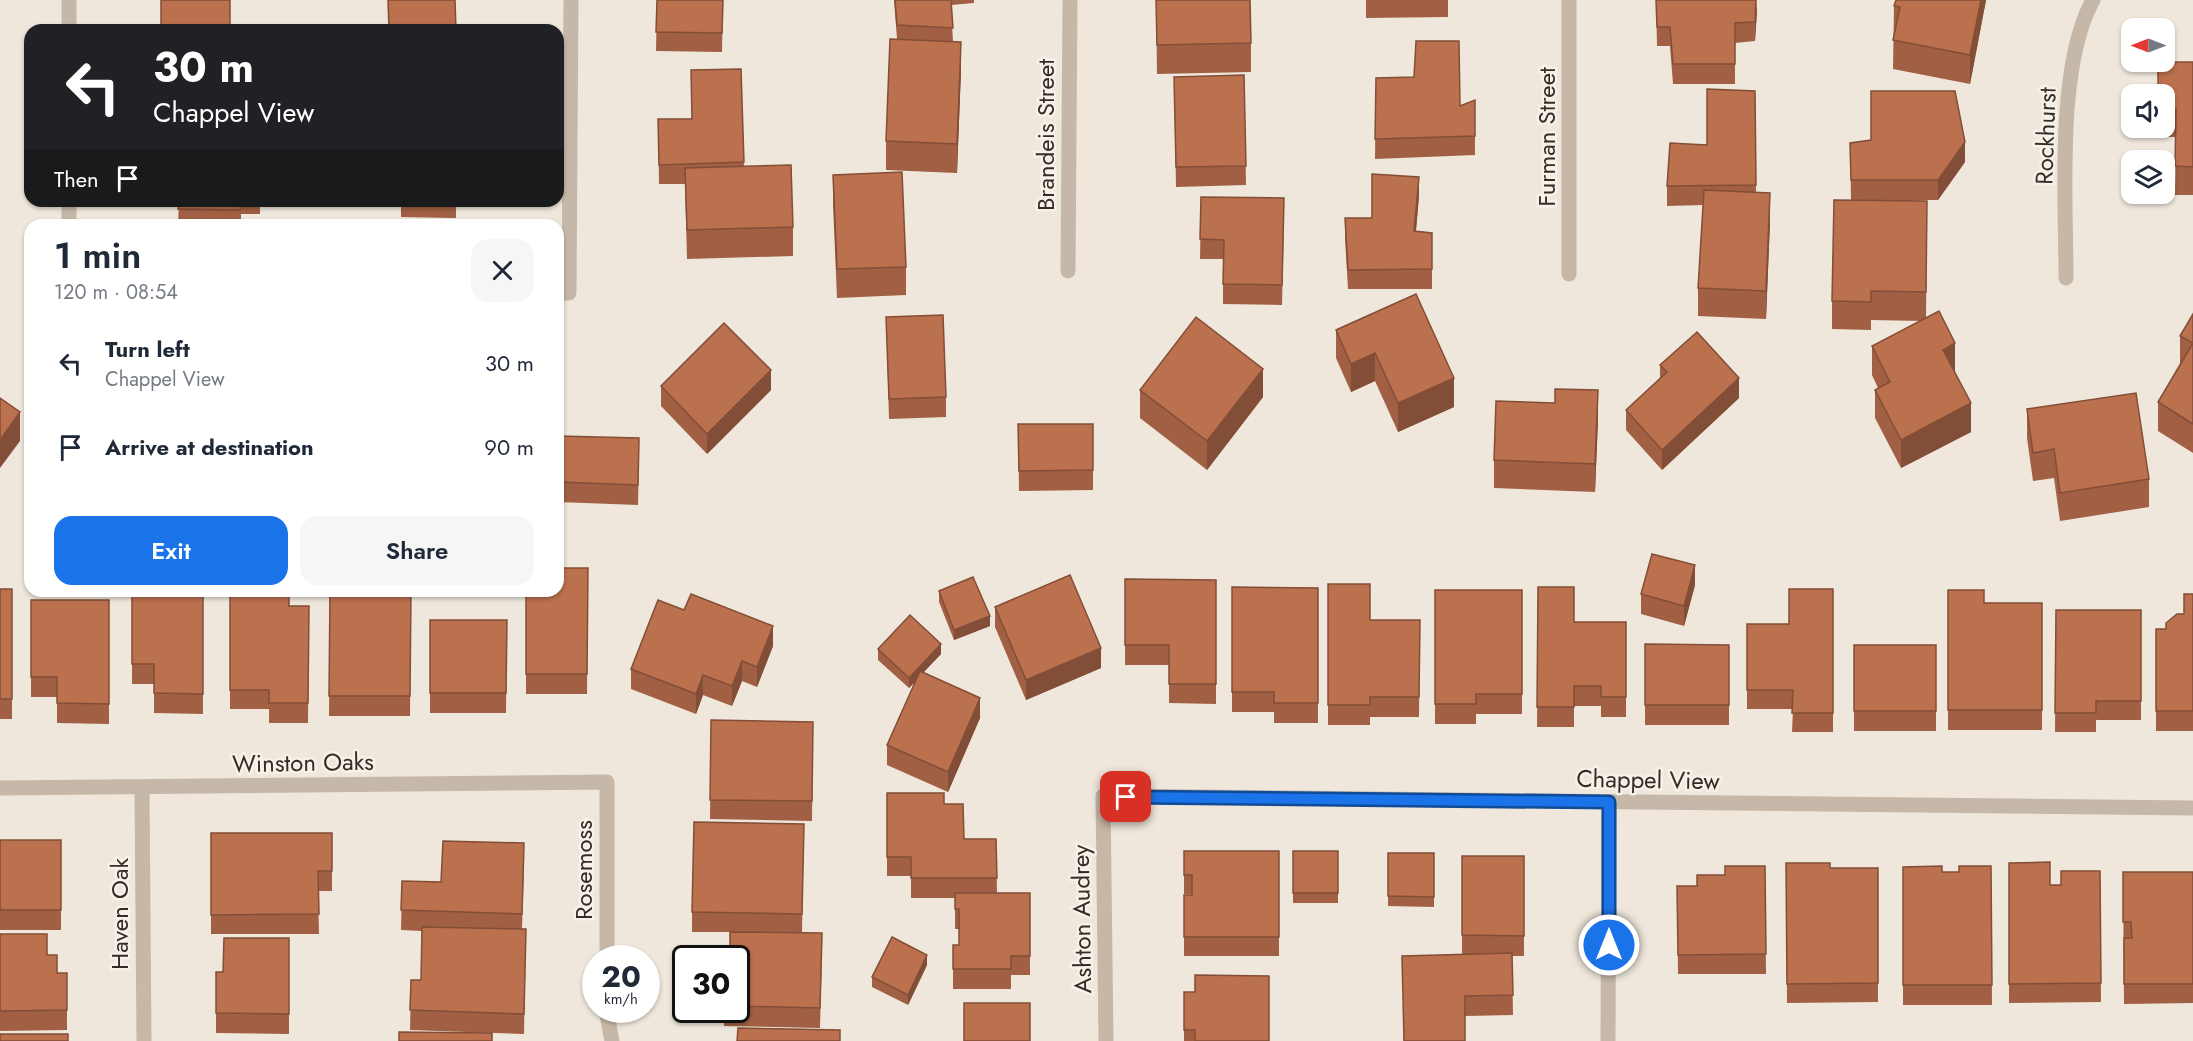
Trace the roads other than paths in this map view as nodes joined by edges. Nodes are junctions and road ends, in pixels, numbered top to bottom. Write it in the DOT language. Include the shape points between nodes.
graph roads {
  1 [pos="69,0"];
  2 [pos="571,0"];
  3 [pos="1070,0"];
  4 [pos="1569,0"];
  5 [pos="2093,0"];
  6 [pos="69,24"];
  7 [pos="1068,271"];
  8 [pos="1569,274"];
  9 [pos="2066,278"];
  10 [pos="564,293"];
  11 [pos="608,782"];
  12 [pos="0,788"];
  13 [pos="142,788"];
  14 [pos="1103,796"];
  15 [pos="1609,802"];
  16 [pos="2193,808"];
  17 [pos="606,945"];
  18 [pos="609,1023"];
  19 [pos="144,1041"];
  20 [pos="612,1041"];
  21 [pos="1106,1041"];
  22 [pos="1608,1041"];
  1 -- 6 [label="street"];
  2 -- 10 [label="street"];
  3 -- 7 [label="street, Brandeis Street"];
  4 -- 8 [label="street, Furman Street"];
  5 -- 9 [label="street, Rockhurst" via="2072,60 2067,124"];
  11 -- 13 [label="street, Winston Oaks"];
  11 -- 17 [label="street, Rosemoss"];
  12 -- 13 [label="street, Winston Oaks"];
  13 -- 19 [label="street, Haven Oak"];
  14 -- 15 [label="street, Chappel View"];
  14 -- 21 [label="street, Ashton Audrey"];
  15 -- 16 [label="street, Chappel View"];
  15 -- 22 [label="street"];
  18 -- 20 [label="street"];
}
